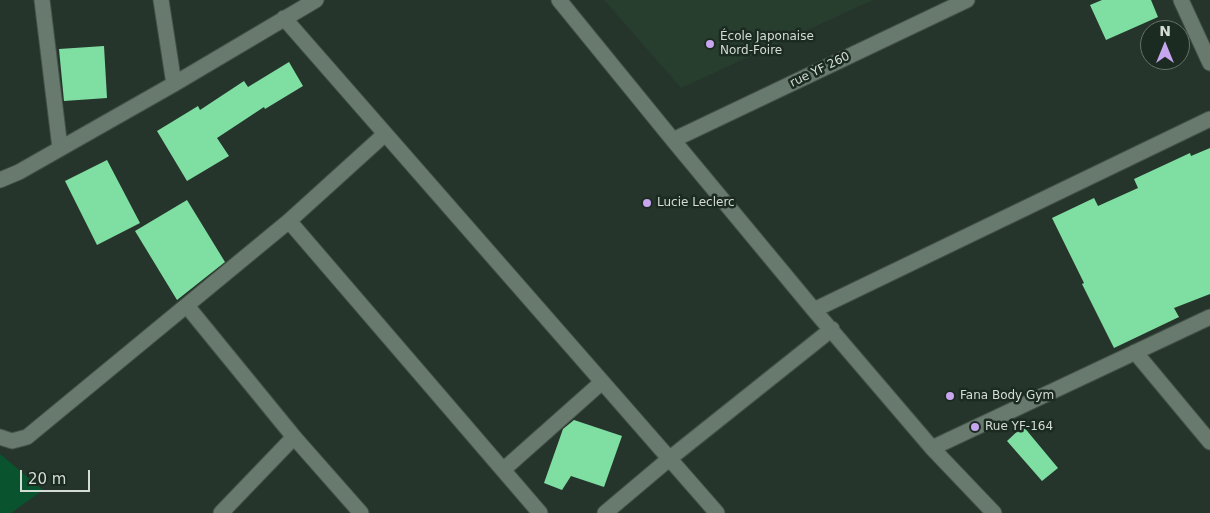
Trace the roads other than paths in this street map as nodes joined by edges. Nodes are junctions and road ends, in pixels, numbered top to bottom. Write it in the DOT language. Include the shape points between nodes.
graph roads {
  1 [pos="42,0"];
  2 [pos="161,0"];
  3 [pos="316,0"];
  4 [pos="560,0"];
  5 [pos="967,0"];
  6 [pos="1181,0"];
  7 [pos="284,18"];
  8 [pos="1210,63"];
  9 [pos="174,84"];
  10 [pos="1210,119"];
  11 [pos="385,134"];
  12 [pos="673,140"];
  13 [pos="60,148"];
  14 [pos="0,180"];
  15 [pos="289,221"];
  16 [pos="187,306"];
  17 [pos="814,310"];
  18 [pos="1210,317"];
  19 [pos="832,329"];
  20 [pos="1135,352"];
  21 [pos="602,382"];
  22 [pos="0,437"];
  23 [pos="294,437"];
  24 [pos="1210,442"];
  25 [pos="932,448"];
  26 [pos="669,459"];
  27 [pos="503,470"];
  28 [pos="992,512"];
  29 [pos="221,513"];
  30 [pos="361,513"];
  31 [pos="540,513"];
  32 [pos="605,513"];
  33 [pos="717,513"];
  1 -- 13 [label="street"];
  2 -- 9 [label="street"];
  3 -- 7 [label="street"];
  4 -- 12 [label="street"];
  5 -- 12 [label="street, rue YF 260"];
  6 -- 8 [label="street"];
  7 -- 9 [label="street"];
  7 -- 11 [label="street"];
  9 -- 13 [label="street"];
  10 -- 17 [label="street"];
  11 -- 15 [label="street"];
  11 -- 21 [label="street"];
  12 -- 17 [label="street"];
  13 -- 14 [label="street"];
  15 -- 16 [label="street"];
  15 -- 27 [label="street"];
  16 -- 22 [label="street" via="27,437 12,441"];
  16 -- 23 [label="street"];
  17 -- 19 [label="street"];
  18 -- 20 [label="street"];
  19 -- 25 [label="street"];
  19 -- 26 [label="street"];
  20 -- 24 [label="street"];
  20 -- 25 [label="street"];
  21 -- 26 [label="street"];
  21 -- 27 [label="street"];
  23 -- 29 [label="street"];
  23 -- 30 [label="street"];
  25 -- 28 [label="street"];
  26 -- 32 [label="street"];
  26 -- 33 [label="street"];
  27 -- 31 [label="street"];
}
